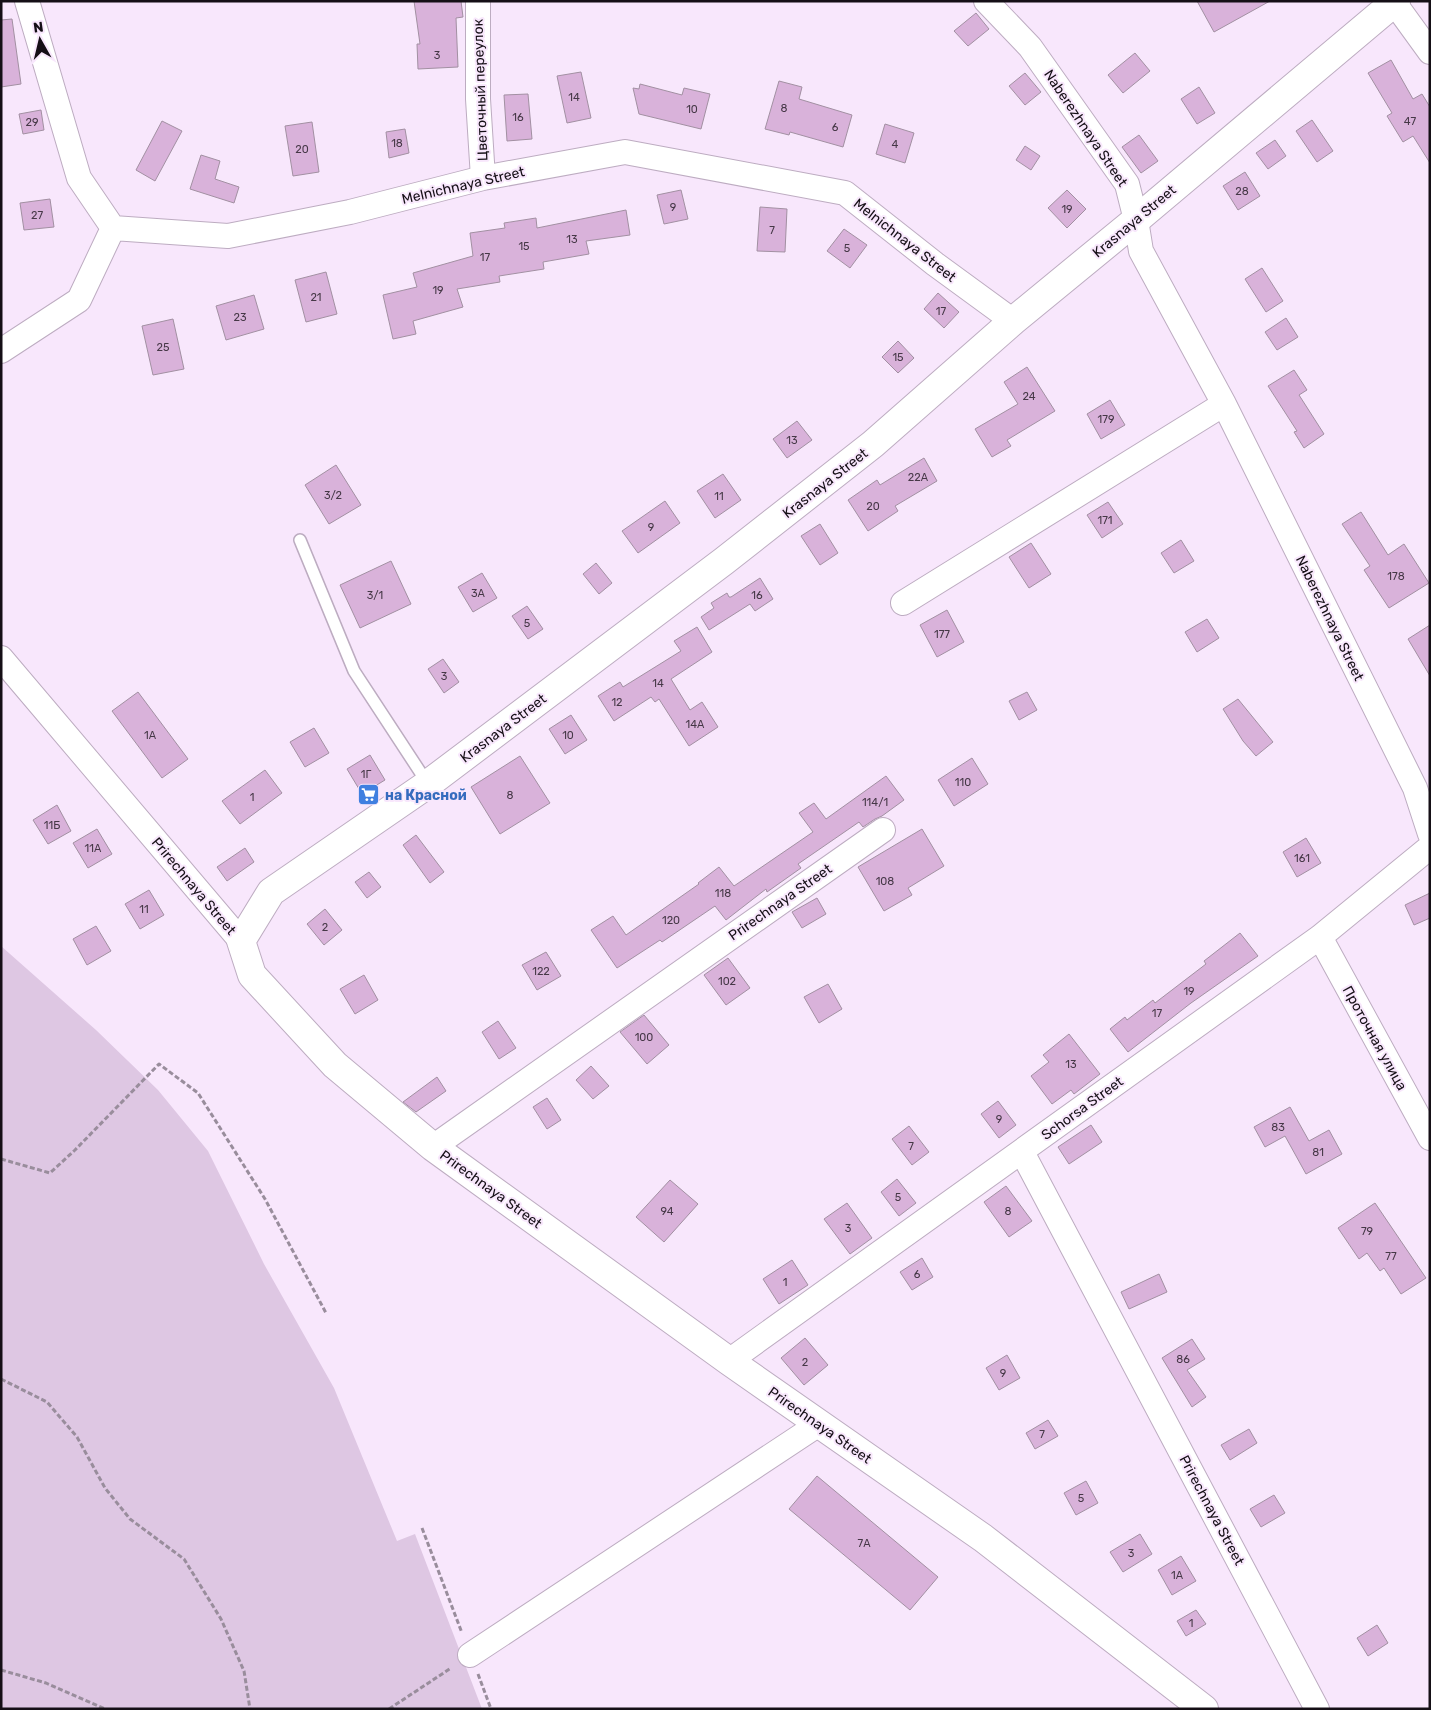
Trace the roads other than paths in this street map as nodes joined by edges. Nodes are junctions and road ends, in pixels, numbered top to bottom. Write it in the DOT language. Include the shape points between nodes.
graph roads {
  1 [pos="27,1"];
  2 [pos="478,1"];
  3 [pos="986,1"];
  4 [pos="1394,2"];
  5 [pos="1430,52"];
  6 [pos="483,178"];
  7 [pos="1136,220"];
  8 [pos="114,228"];
  9 [pos="1013,321"];
  10 [pos="1,351"];
  11 [pos="1224,404"];
  12 [pos="300,540"];
  13 [pos="903,603"];
  14 [pos="1,658"];
  15 [pos="428,784"];
  16 [pos="883,830"];
  17 [pos="1430,834"];
  18 [pos="1430,847"];
  19 [pos="1320,937"];
  20 [pos="240,941"];
  21 [pos="1430,1138"];
  22 [pos="432,1147"];
  23 [pos="1022,1152"];
  24 [pos="729,1361"];
  25 [pos="820,1424"];
  26 [pos="470,1655"];
  27 [pos="1204,1709"];
  28 [pos="1317,1709"];
  1 -- 8 [label="street" via="79,178"];
  2 -- 6 [label="street, Цветочный переулок" via="478,99"];
  3 -- 7 [label="street, Naberezhnaya Street" via="1030,47 1127,184"];
  4 -- 5 [label="street"];
  4 -- 7 [label="street, Krasnaya Street"];
  6 -- 8 [label="street, Melnichnaya Street" via="350,212 228,236"];
  6 -- 9 [label="street, Melnichnaya Street" via="625,152 845,194"];
  7 -- 9 [label="street, Krasnaya Street"];
  7 -- 11 [label="street, Naberezhnaya Street" via="1141,251"];
  8 -- 10 [label="street" via="79,300"];
  9 -- 15 [label="street, Krasnaya Street" via="874,444"];
  11 -- 13 [label="street"];
  11 -- 17 [label="street, Naberezhnaya Street" via="1415,788"];
  12 -- 15 [label="lane" via="354,671"];
  14 -- 20 [label="street, Prirechnaya Street"];
  15 -- 20 [label="street, Krasnaya Street" via="270,892"];
  16 -- 22 [label="street, Prirechnaya Street"];
  18 -- 19 [label="street, Schorsa Street"];
  19 -- 21 [label="street, Проточная улица"];
  19 -- 23 [label="street, Schorsa Street"];
  20 -- 22 [label="street, Prirechnaya Street" via="252,975 335,1066"];
  22 -- 24 [label="street, Prirechnaya Street"];
  23 -- 24 [label="street, Schorsa Street"];
  23 -- 28 [label="street, Prirechnaya Street"];
  24 -- 25 [label="street, Prirechnaya Street"];
  25 -- 26 [label="street"];
  25 -- 27 [label="street, Prirechnaya Street" via="983,1538"];
}
